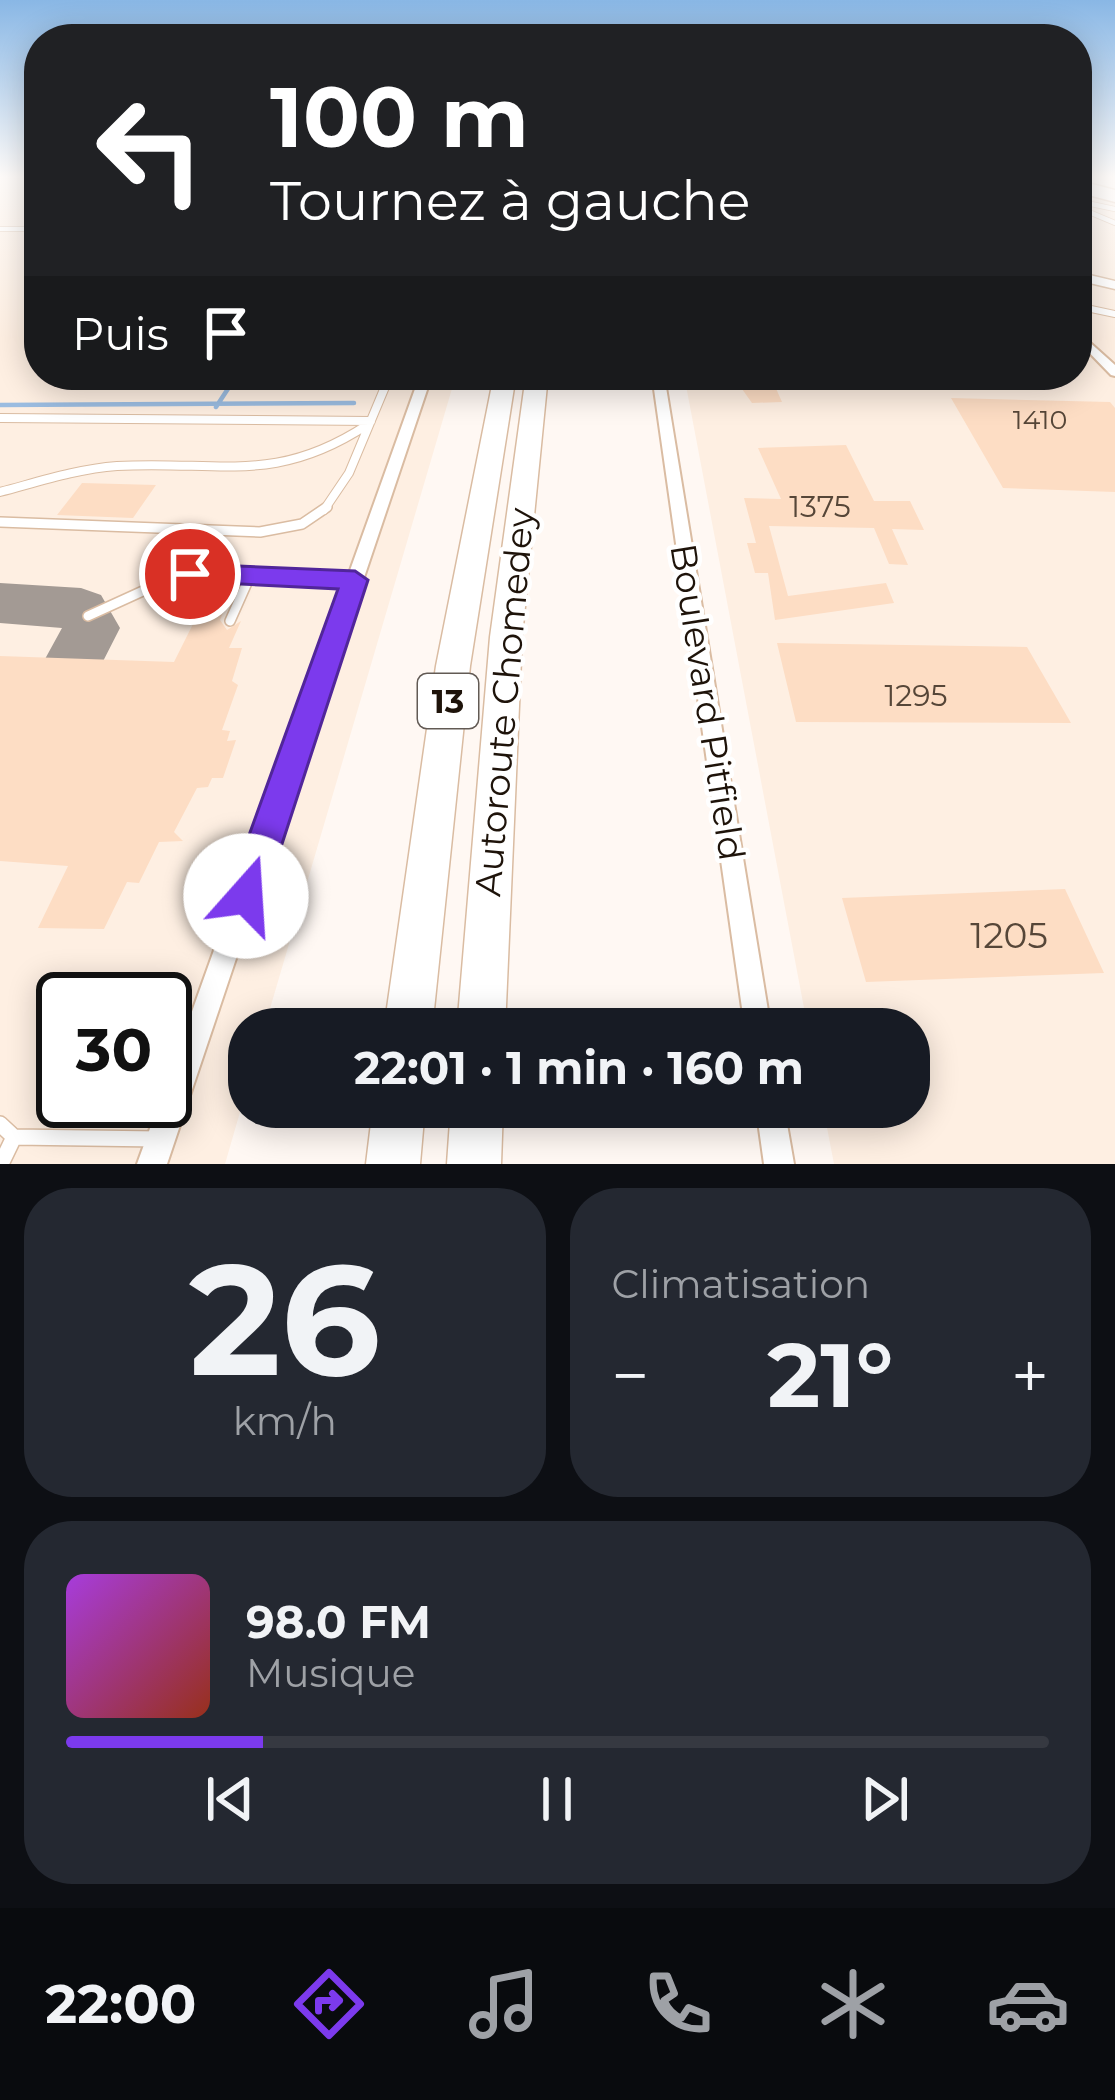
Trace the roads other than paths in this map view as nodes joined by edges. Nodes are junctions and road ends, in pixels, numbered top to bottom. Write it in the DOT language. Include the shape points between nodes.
graph roads {
  1 [pos="1092,351"];
  2 [pos="1115,372"];
  3 [pos="384,390"];
  4 [pos="421,390"];
  5 [pos="502,390"];
  6 [pos="535,390"];
  7 [pos="660,390"];
  8 [pos="0,418"];
  9 [pos="371,421"];
  10 [pos="0,492"];
  11 [pos="0,522"];
  12 [pos="250,576"];
  13 [pos="355,580"];
  14 [pos="88,616"];
  15 [pos="230,621"];
  16 [pos="411,1008"];
  17 [pos="482,1008"];
  18 [pos="755,1008"];
  19 [pos="0,1124"];
  20 [pos="397,1128"];
  21 [pos="476,1128"];
  22 [pos="773,1128"];
  23 [pos="14,1137"];
  24 [pos="162,1139"];
  25 [pos="1,1164"];
  26 [pos="152,1164"];
  27 [pos="393,1164"];
  28 [pos="474,1164"];
  29 [pos="779,1164"];
  1 -- 2 [label="street"];
  3 -- 9 [label="lane"];
  4 -- 13 [label="street"];
  5 -- 16 [label="highway, Autoroute Chomedey / 13" via="453,666"];
  6 -- 17 [label="highway, Autoroute Chomedey / 13" via="506,637"];
  7 -- 18 [label="street, Boulevard Pitfield"];
  8 -- 9 [label="lane"];
  9 -- 10 [label="lane" via="329,450 262,470 122,466"];
  9 -- 11 [label="lane" via="333,498 299,526 260,532"];
  12 -- 13 [label="lane"];
  12 -- 14 [label="lane" via="168,577"];
  12 -- 15 [label="lane"];
  13 -- 24 [label="street"];
  19 -- 23 [label="lane"];
  20 -- 27 [label="highway"];
  21 -- 28 [label="highway"];
  22 -- 29 [label="street"];
  23 -- 24 [label="lane"];
  23 -- 25 [label="lane"];
  24 -- 26 [label="street"];
}
